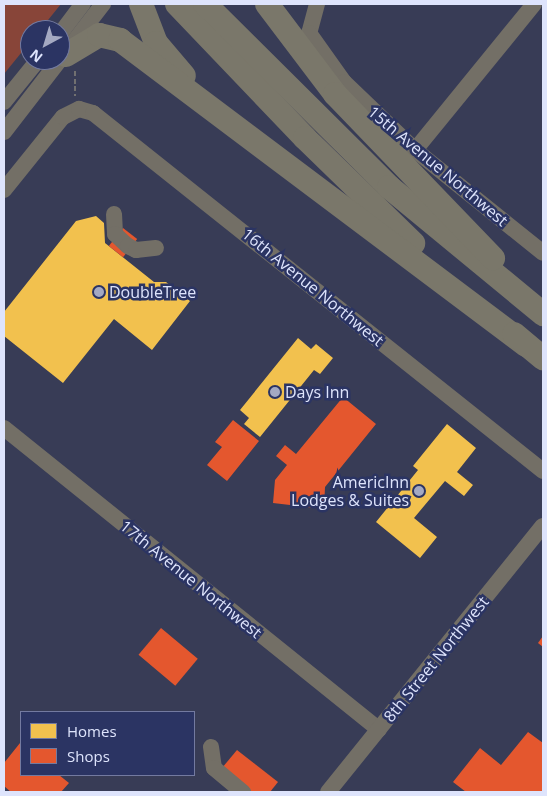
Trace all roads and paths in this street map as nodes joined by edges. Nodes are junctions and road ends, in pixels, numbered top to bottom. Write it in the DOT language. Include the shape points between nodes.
graph roads {
  1 [pos="83,4"];
  2 [pos="102,4"];
  3 [pos="141,4"];
  4 [pos="177,4"];
  5 [pos="205,4"];
  6 [pos="260,4"];
  7 [pos="267,4"];
  8 [pos="316,4"];
  9 [pos="534,4"];
  10 [pos="282,25"];
  11 [pos="70,30"];
  12 [pos="70,37"];
  13 [pos="70,42"];
  14 [pos="30,70"];
  15 [pos="46,70"];
  16 [pos="4,102"];
  17 [pos="210,105"];
  18 [pos="4,132"];
  19 [pos="415,150"];
  20 [pos="4,190"];
  21 [pos="114,214"];
  22 [pos="156,248"];
  23 [pos="543,253"];
  24 [pos="543,309"];
  25 [pos="543,314"];
  26 [pos="535,351"];
  27 [pos="4,428"];
  28 [pos="543,471"];
  29 [pos="543,526"];
  30 [pos="379,730"];
  31 [pos="211,747"];
  32 [pos="243,792"];
  33 [pos="328,792"];
  1 -- 11 [label="street"];
  2 -- 12 [label="street"];
  3 -- 17 [label="highway" via="156,43"];
  4 -- 26 [label="highway" via="342,176"];
  5 -- 25 [label="highway" via="382,180"];
  6 -- 10 [label="highway"];
  7 -- 10 [label="highway"];
  8 -- 19 [label="street, 15th Avenue Northwest" via="308,23 325,60"];
  9 -- 19 [label="street"];
  10 -- 24 [label="highway" via="335,94"];
  13 -- 17 [label="highway" via="99,35 110,36"];
  14 -- 16 [label="street"];
  15 -- 18 [label="street"];
  17 -- 26 [label="highway"];
  19 -- 23 [label="street, 15th Avenue Northwest"];
  20 -- 28 [label="street, 16th Avenue Northwest" via="63,117 79,109 100,117"];
  21 -- 22 [label="street" via="115,234 123,242 136,250"];
  27 -- 30 [label="street, 17th Avenue Northwest"];
  29 -- 30 [label="street, 8th Street Northwest"];
  30 -- 33 [label="street, 8th Street Northwest"];
  31 -- 32 [label="street" via="214,768"];
}
